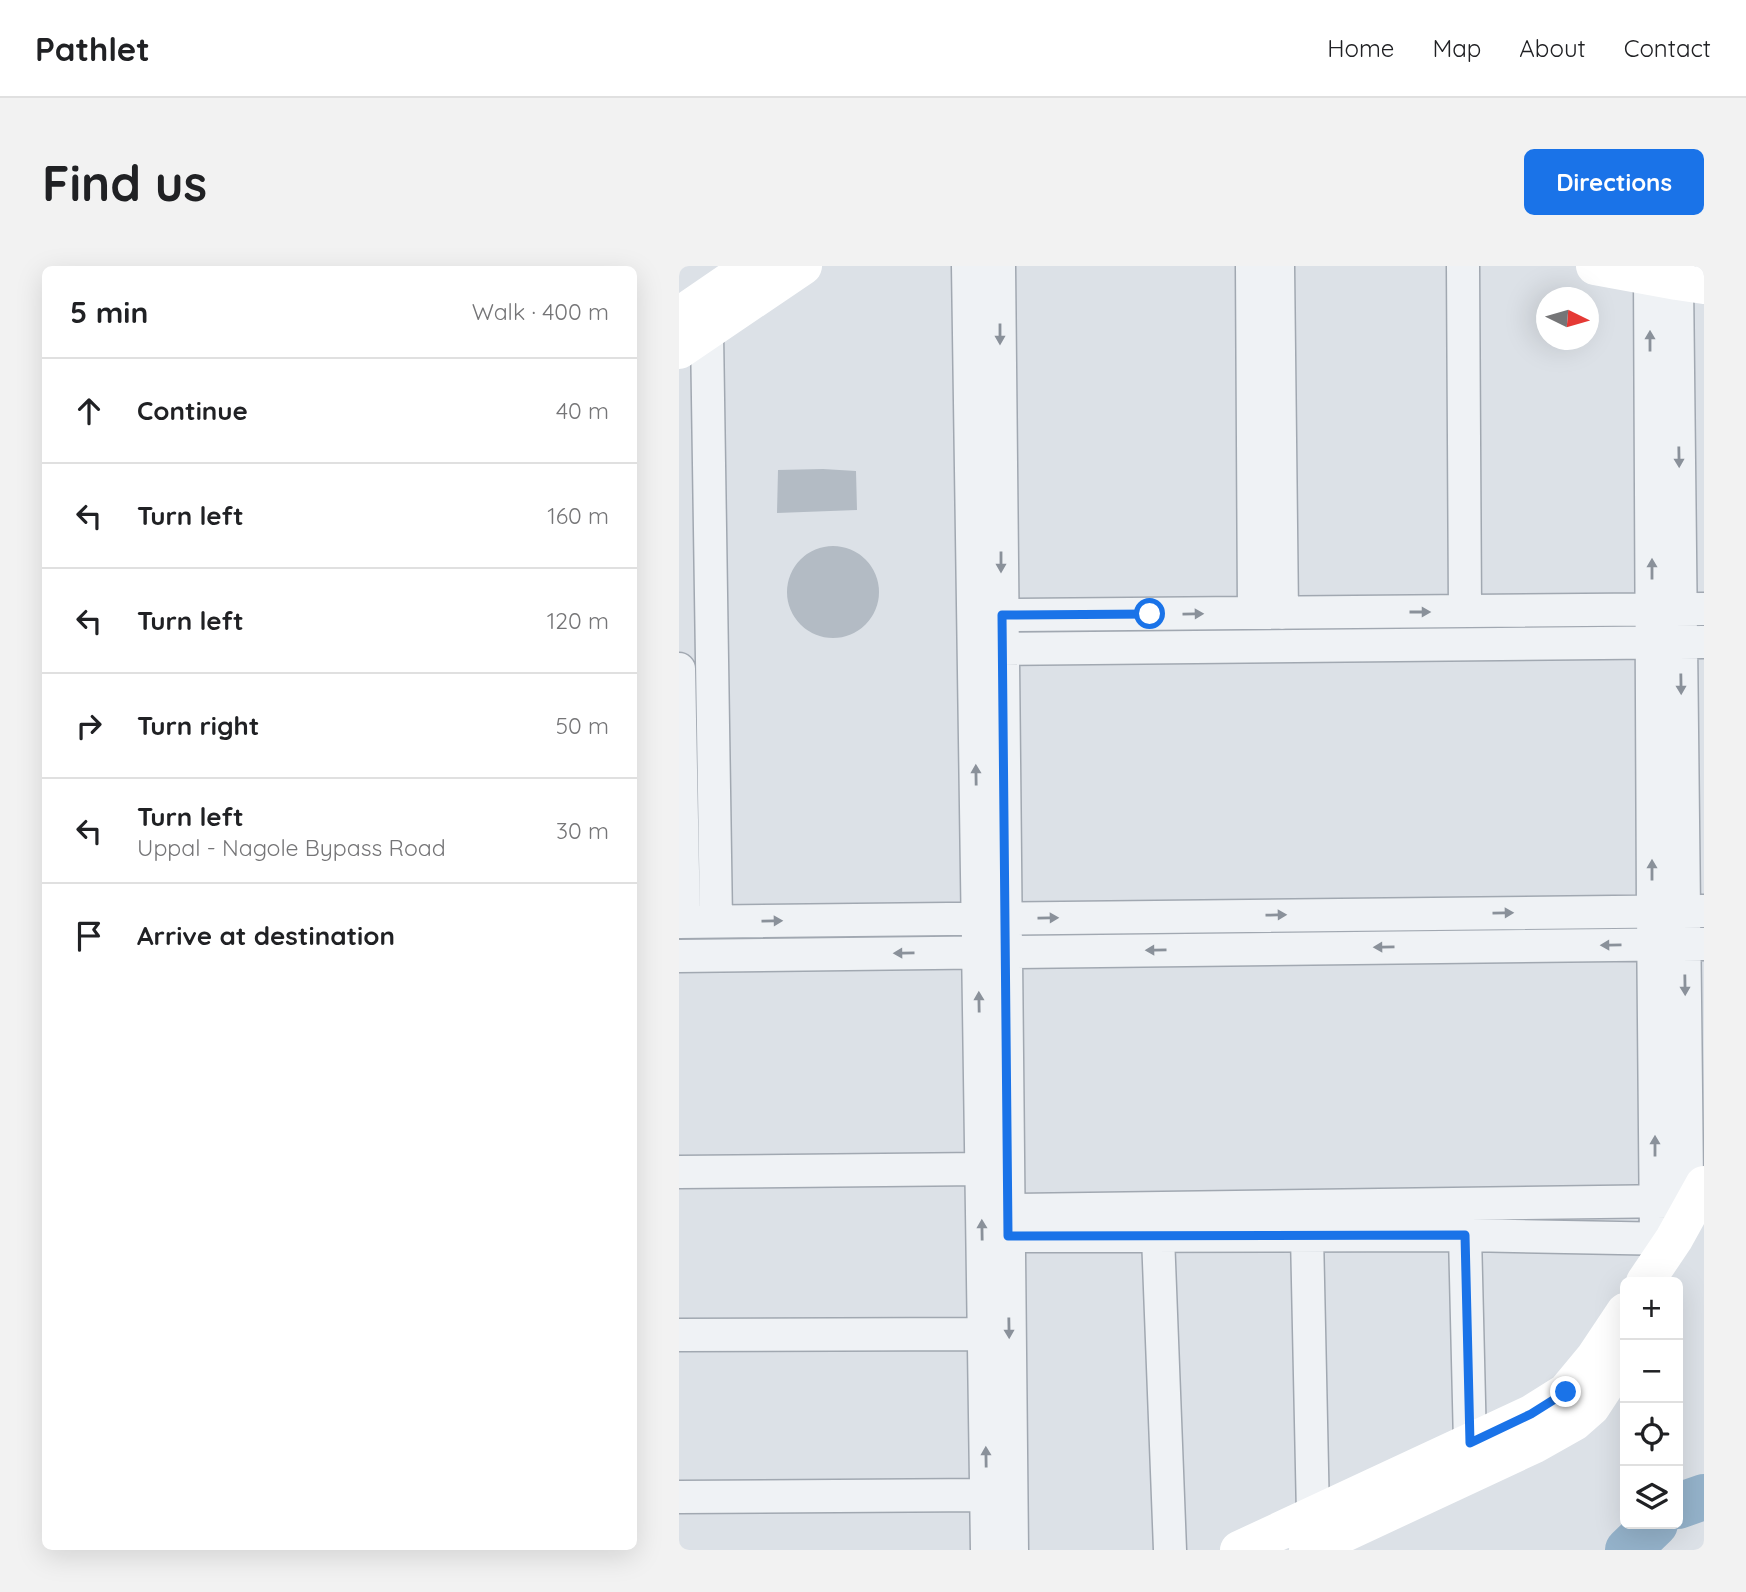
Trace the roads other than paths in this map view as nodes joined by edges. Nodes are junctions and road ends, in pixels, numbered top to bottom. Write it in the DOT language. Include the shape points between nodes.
graph roads {
  1 [pos="752,266"];
  2 [pos="803,266"];
  3 [pos="968,266"];
  4 [pos="999,266"];
  5 [pos="1252,266"];
  6 [pos="1277,266"];
  7 [pos="1463,266"];
  8 [pos="1595,266"];
  9 [pos="1672,275"];
  10 [pos="691,325"];
  11 [pos="1691,413"];
  12 [pos="1679,610"];
  13 [pos="1465,611"];
  14 [pos="1268,613"];
  15 [pos="1002,615"];
  16 [pos="1679,642"];
  17 [pos="1002,649"];
  18 [pos="679,669"];
  19 [pos="1653,911"];
  20 [pos="1694,911"];
  21 [pos="992,918"];
  22 [pos="716,921"];
  23 [pos="681,922"];
  24 [pos="1681,944"];
  25 [pos="992,952"];
  26 [pos="679,956"];
  27 [pos="981,1169"];
  28 [pos="679,1172"];
  29 [pos="1682,1213"];
  30 [pos="1008,1223"];
  31 [pos="1307,1235"];
  32 [pos="1465,1235"];
  33 [pos="1158,1236"];
  34 [pos="1648,1277"];
  35 [pos="1672,1277"];
  36 [pos="1620,1320"];
  37 [pos="984,1334"];
  38 [pos="679,1335"];
  39 [pos="1620,1363"];
  40 [pos="1470,1443"];
  41 [pos="986,1495"];
  42 [pos="679,1497"];
  43 [pos="1311,1533"];
  44 [pos="987,1550"];
  45 [pos="1012,1550"];
  46 [pos="1170,1550"];
  47 [pos="1239,1550"];
  1 -- 10 [label="street"];
  2 -- 10 [label="street" via="771,287"];
  21 -- 3 [label="street, one-way"];
  4 -- 15 [label="street, one-way"];
  5 -- 14 [label="street"];
  6 -- 14 [label="street"];
  7 -- 13 [label="street"];
  8 -- 9 [label="street"];
  9 -- 11 [label="street"];
  12 -- 9 [label="street, one-way"];
  10 -- 22 [label="street"];
  11 -- 12 [label="street, one-way"];
  12 -- 13 [label="street"];
  12 -- 16 [label="street"];
  14 -- 13 [label="street, one-way"];
  15 -- 14 [label="street, one-way"];
  15 -- 17 [label="street"];
  16 -- 17 [label="street"];
  19 -- 16 [label="street, one-way"];
  16 -- 20 [label="street, one-way"];
  17 -- 21 [label="street"];
  18 -- 23 [label="street"];
  19 -- 20 [label="street"];
  21 -- 19 [label="street, one-way"];
  19 -- 24 [label="street"];
  20 -- 24 [label="street"];
  22 -- 21 [label="street, one-way"];
  21 -- 25 [label="street"];
  22 -- 23 [label="street"];
  24 -- 25 [label="street, one-way"];
  24 -- 29 [label="street"];
  25 -- 26 [label="street, one-way"];
  27 -- 25 [label="street, one-way"];
  25 -- 30 [label="street"];
  27 -- 28 [label="street"];
  37 -- 27 [label="street, one-way"];
  29 -- 30 [label="street"];
  29 -- 32 [label="street"];
  29 -- 34 [label="street"];
  29 -- 35 [label="street"];
  30 -- 33 [label="street"];
  30 -- 45 [label="street, one-way"];
  31 -- 32 [label="street"];
  31 -- 33 [label="street"];
  31 -- 43 [label="street"];
  32 -- 40 [label="street"];
  33 -- 46 [label="street"];
  36 -- 40 [label="street" via="1566,1392"];
  37 -- 38 [label="street"];
  41 -- 37 [label="street, one-way"];
  39 -- 43 [label="street" via="1591,1407 1535,1444"];
  40 -- 43 [label="street"];
  41 -- 42 [label="street"];
  41 -- 44 [label="street"];
  43 -- 47 [label="street"];
}
